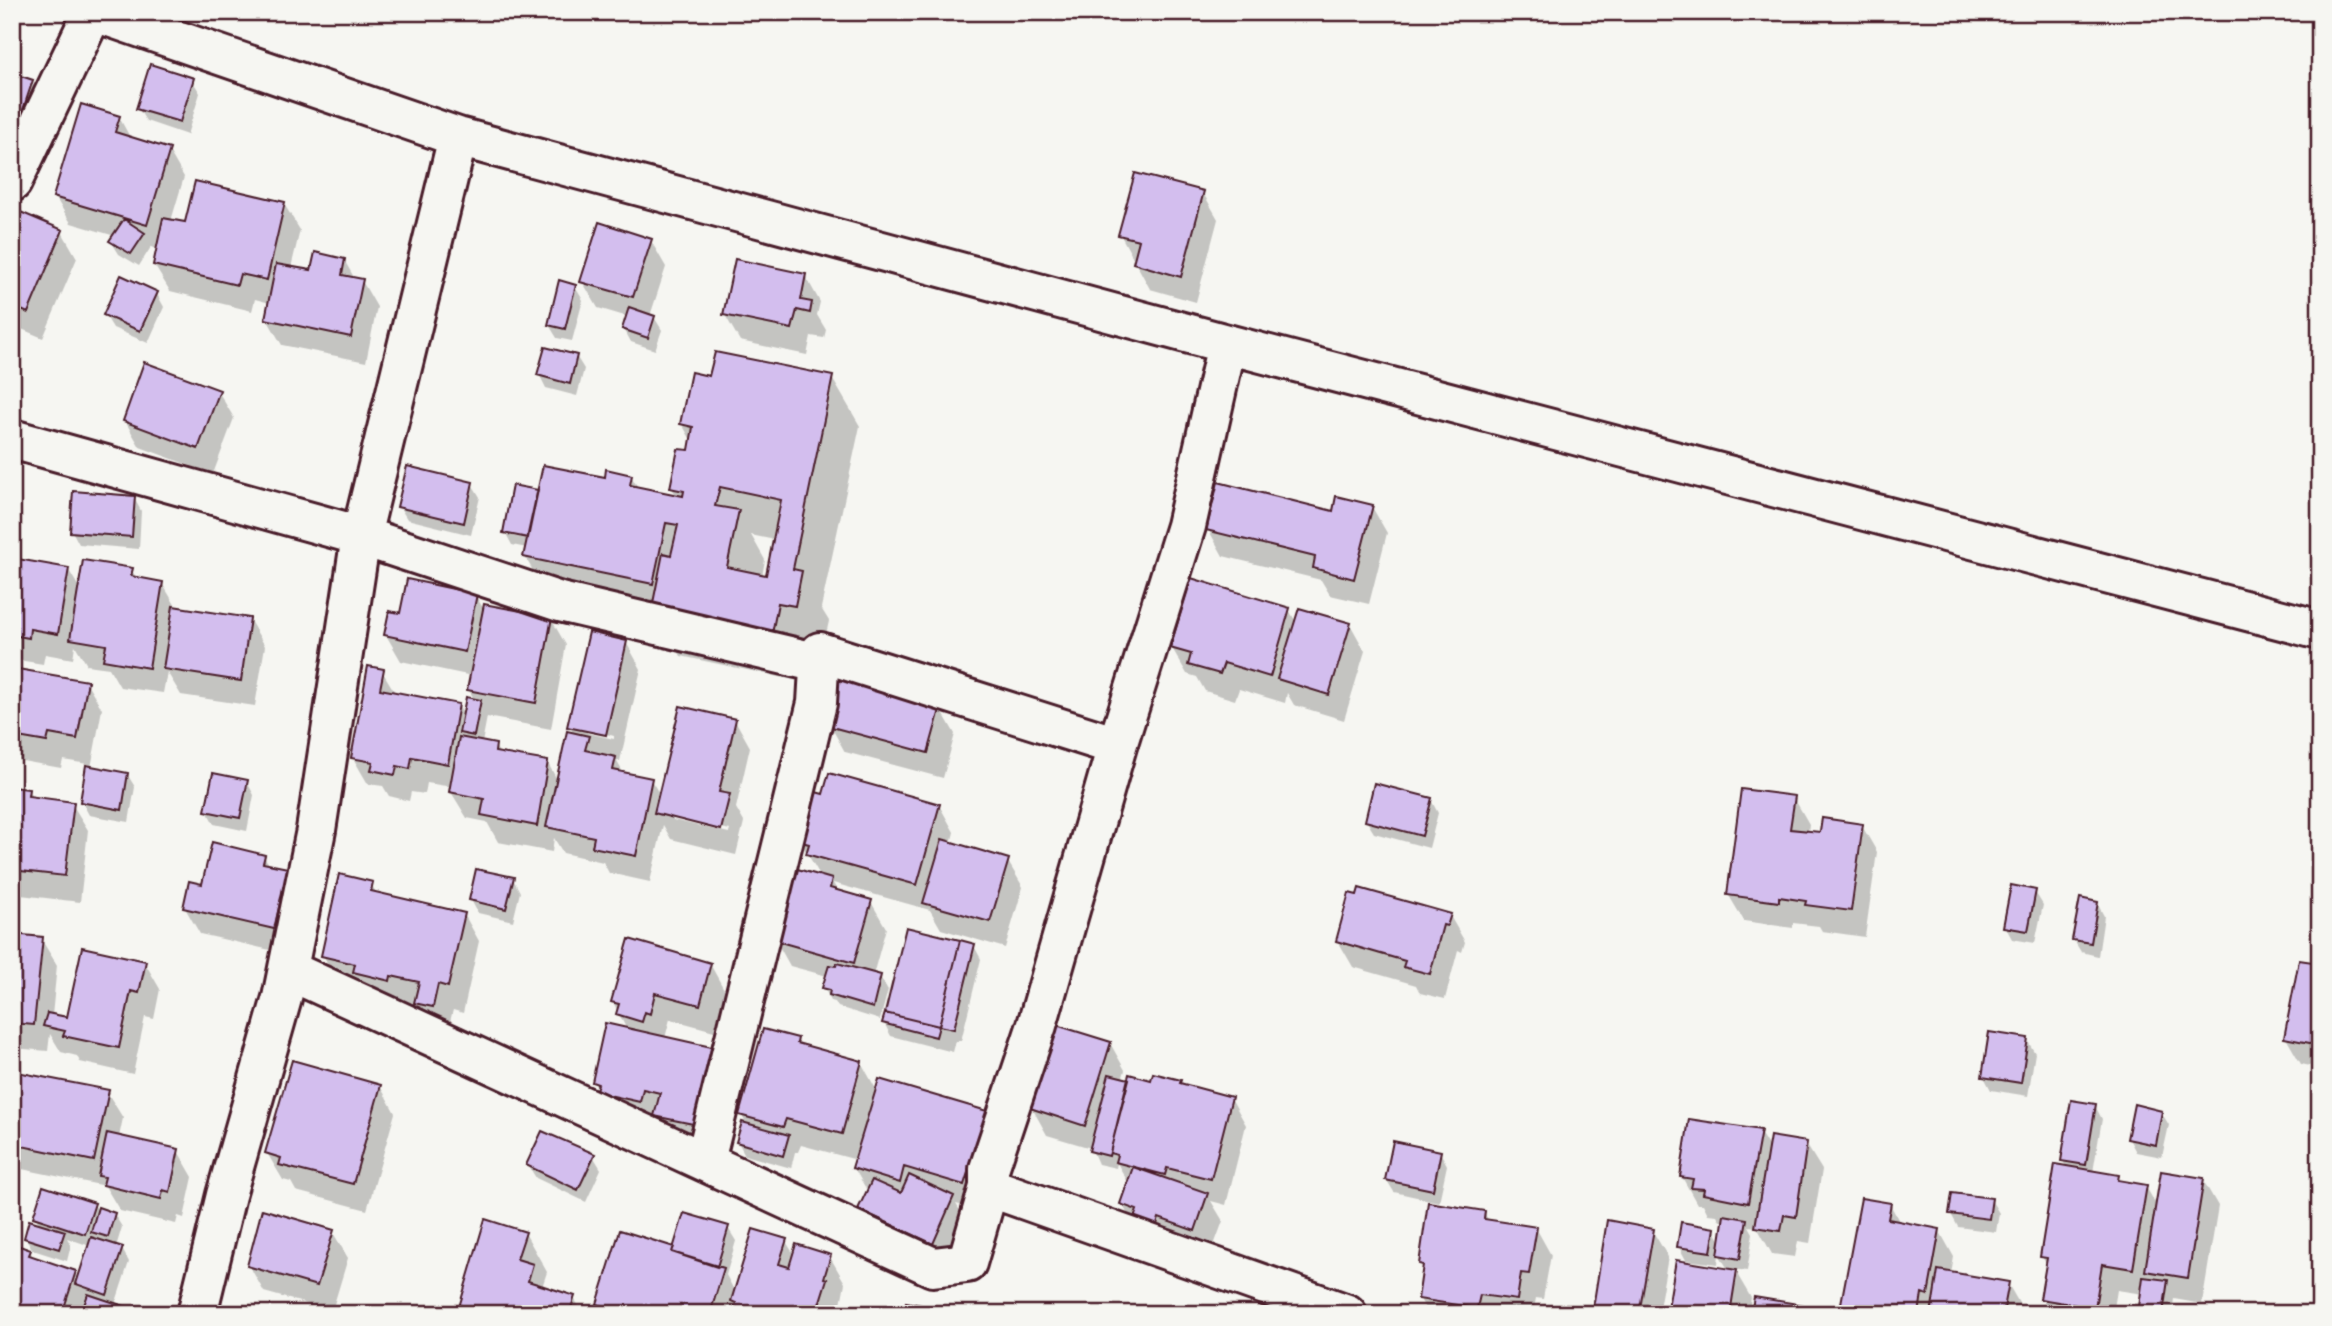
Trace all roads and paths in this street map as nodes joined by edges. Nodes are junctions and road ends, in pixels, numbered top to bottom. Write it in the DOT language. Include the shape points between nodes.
graph roads {
  1 [pos="94,12"];
  2 [pos="458,137"];
  3 [pos="12,182"];
  4 [pos="1227,344"];
  5 [pos="12,439"];
  6 [pos="361,536"];
  7 [pos="2320,630"];
  8 [pos="819,663"];
  9 [pos="1117,746"];
  10 [pos="288,970"];
  11 [pos="705,1161"];
  12 [pos="989,1188"];
  13 [pos="197,1314"];
  14 [pos="1347,1314"];
  1 -- 2 [label="street"];
  1 -- 3 [label="street"];
  2 -- 4 [label="street"];
  2 -- 6 [label="street"];
  4 -- 7 [label="street"];
  4 -- 9 [label="street" via="1186,526"];
  5 -- 6 [label="street"];
  6 -- 8 [label="street" via="560,602"];
  6 -- 10 [label="street" via="316,830"];
  8 -- 9 [label="street" via="820,652"];
  8 -- 11 [label="street" via="817,704"];
  9 -- 12 [label="street" via="1037,1025 989,1170"];
  10 -- 11 [label="street"];
  10 -- 13 [label="street"];
  11 -- 12 [label="street" via="933,1267 967,1263"];
  12 -- 14 [label="street"];
}
